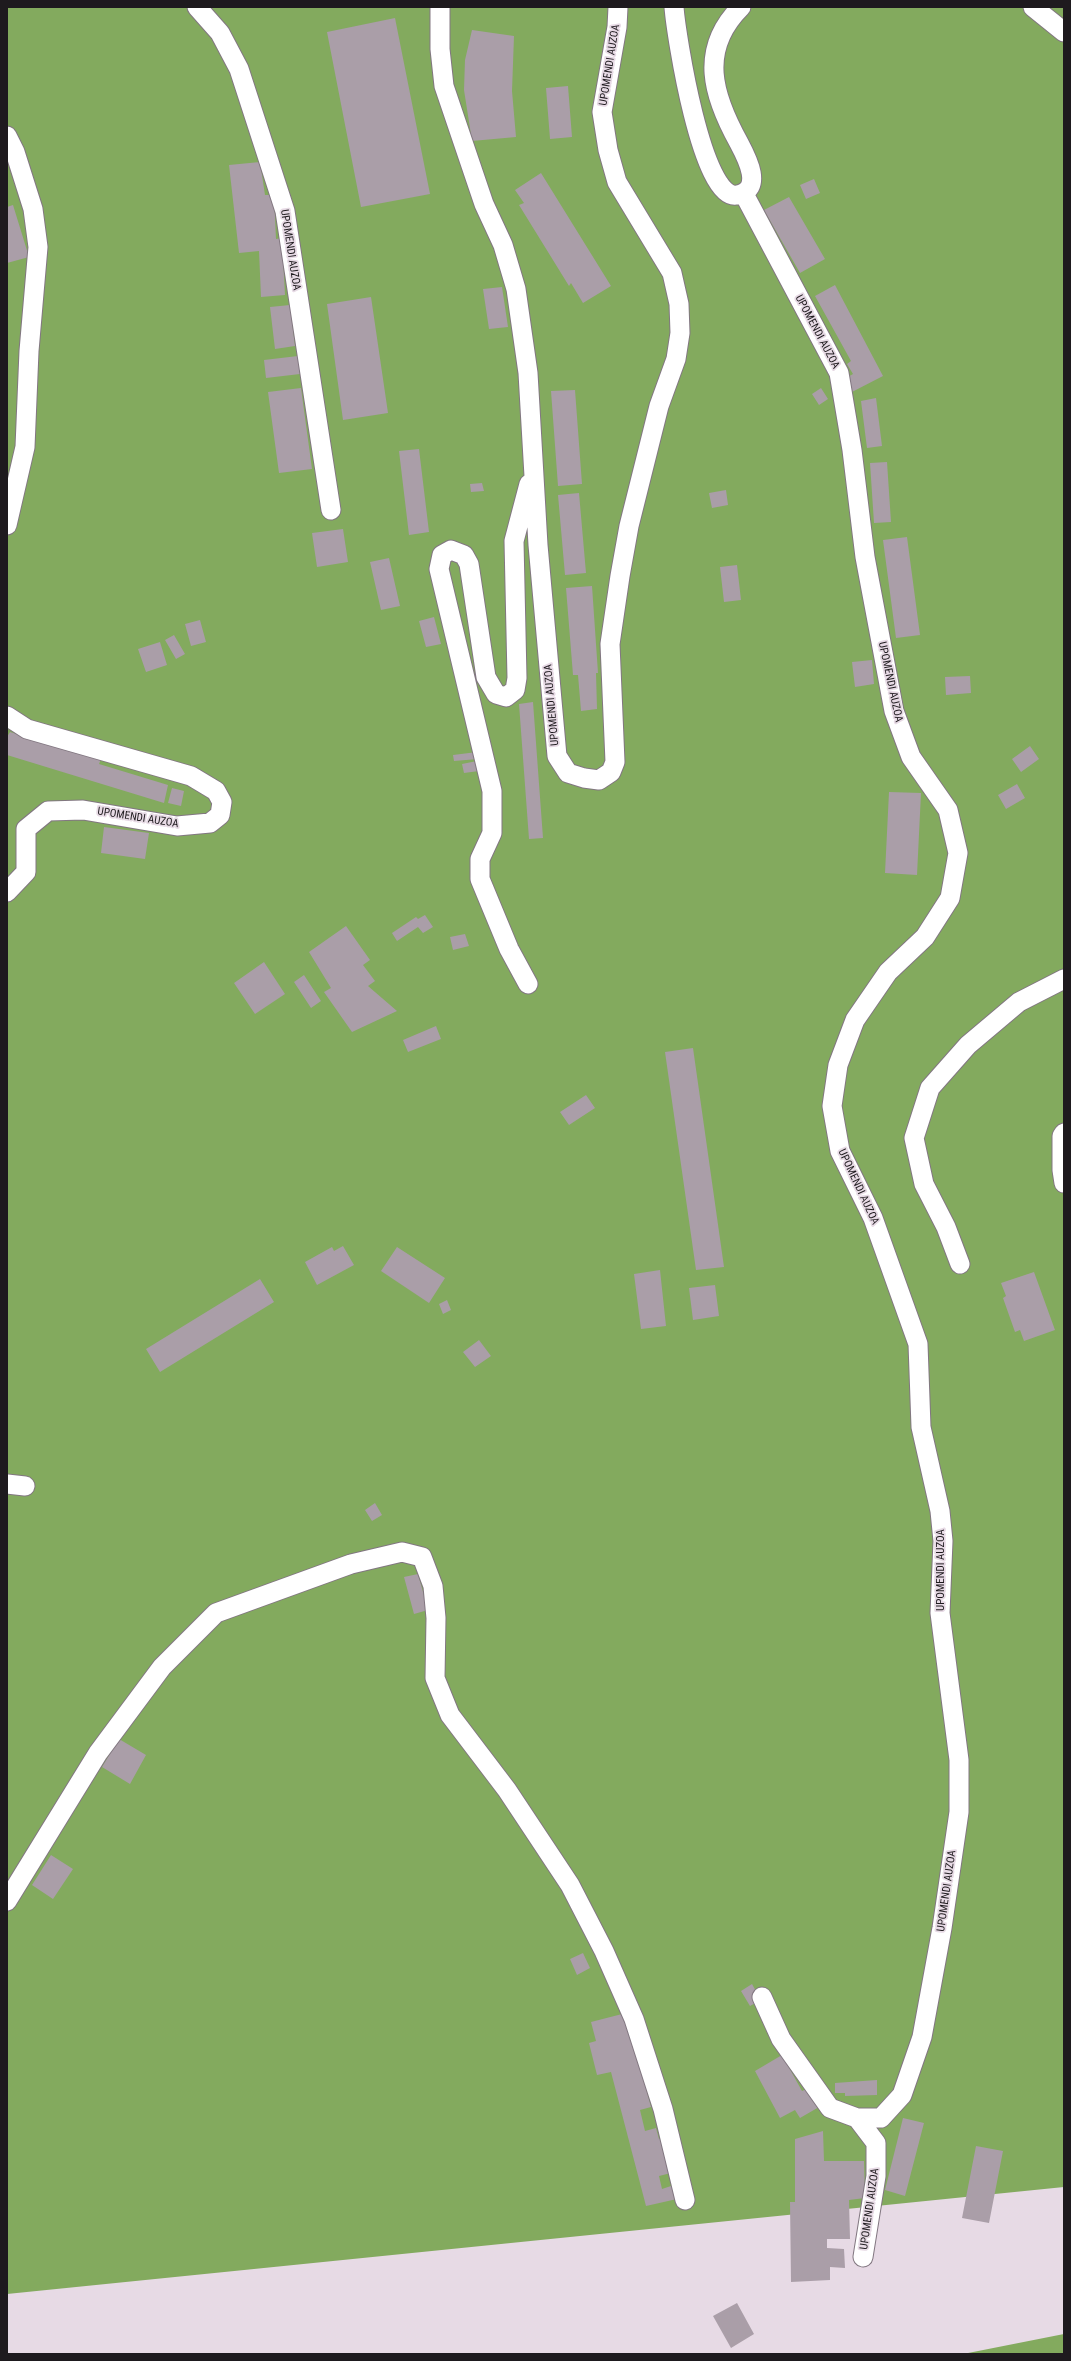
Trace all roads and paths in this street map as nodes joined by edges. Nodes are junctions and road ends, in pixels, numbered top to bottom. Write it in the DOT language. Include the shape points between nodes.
graph roads {
  1 [pos="197,7"];
  2 [pos="440,7"];
  3 [pos="618,7"];
  4 [pos="674,7"];
  5 [pos="741,7"];
  6 [pos="1033,7"];
  7 [pos="1064,32"];
  8 [pos="7,136"];
  9 [pos="744,194"];
  10 [pos="533,468"];
  11 [pos="13,481"];
  12 [pos="331,510"];
  13 [pos="7,525"];
  14 [pos="7,716"];
  15 [pos="7,892"];
  16 [pos="1064,979"];
  17 [pos="528,984"];
  18 [pos="1064,1133"];
  19 [pos="1064,1183"];
  20 [pos="960,1264"];
  21 [pos="7,1901"];
  22 [pos="762,1997"];
  23 [pos="857,2118"];
  24 [pos="685,2200"];
  25 [pos="863,2257"];
  1 -- 12 [label="lane, UPOMENDI AUZOA" via="220,33 239,69 285,211"];
  2 -- 10 [label="lane, UPOMENDI AUZOA" via="440,49 444,86 484,204 503,245 516,289 528,374"];
  3 -- 10 [label="lane, UPOMENDI AUZOA" via="617,27 602,112 608,150 617,182 672,273 679,304 680,333 676,359 658,406 629,526 610,644 615,762 611,772 599,780 568,773 557,756"];
  4 -- 9 [label="lane" via="677,42 690,108 708,161 724,191 735,196"];
  5 -- 9 [label="lane" via="718,39 714,66 716,91 753,177 750,188"];
  6 -- 7 [label="lane"];
  8 -- 11 [label="lane" via="15,152 33,209 38,247 29,351 25,447"];
  9 -- 23 [label="lane, UPOMENDI AUZOA" via="839,374 866,558 894,711 911,757 948,810 958,853 950,898 925,937 888,972 854,1020 838,1065 832,1106 840,1151 873,1218 918,1344 920,1427 940,1511 943,1541 940,1613 959,1760 959,1812 942,1928 922,2037 902,2095 881,2118"];
  10 -- 17 [label="lane, UPOMENDI AUZOA" via="514,541 517,678 515,690 506,697 496,694 486,677 469,564 464,554 451,550 442,554 439,569 492,791 492,833 480,859 480,879 509,949"];
  11 -- 13 [label="lane"];
  14 -- 15 [label="lane, UPOMENDI AUZOA" via="27,728 192,776 216,791 222,802 220,815 210,823 177,826 83,810 48,811 26,829 26,872"];
  16 -- 20 [label="lane" via="1013,1007 968,1045 930,1088 914,1138 924,1184 946,1227"];
  18 -- 19 [label="lane"];
  21 -- 24 [label="lane" via="98,1753 162,1667 216,1613 351,1564 402,1552 422,1557 433,1586 436,1618 435,1678 450,1715 507,1790 570,1885 604,1952 634,2019 663,2109"];
  22 -- 23 [label="lane, UPOMENDI AUZOA" via="781,2039 830,2108"];
  23 -- 25 [label="lane, UPOMENDI AUZOA" via="876,2143 876,2176"];
}
